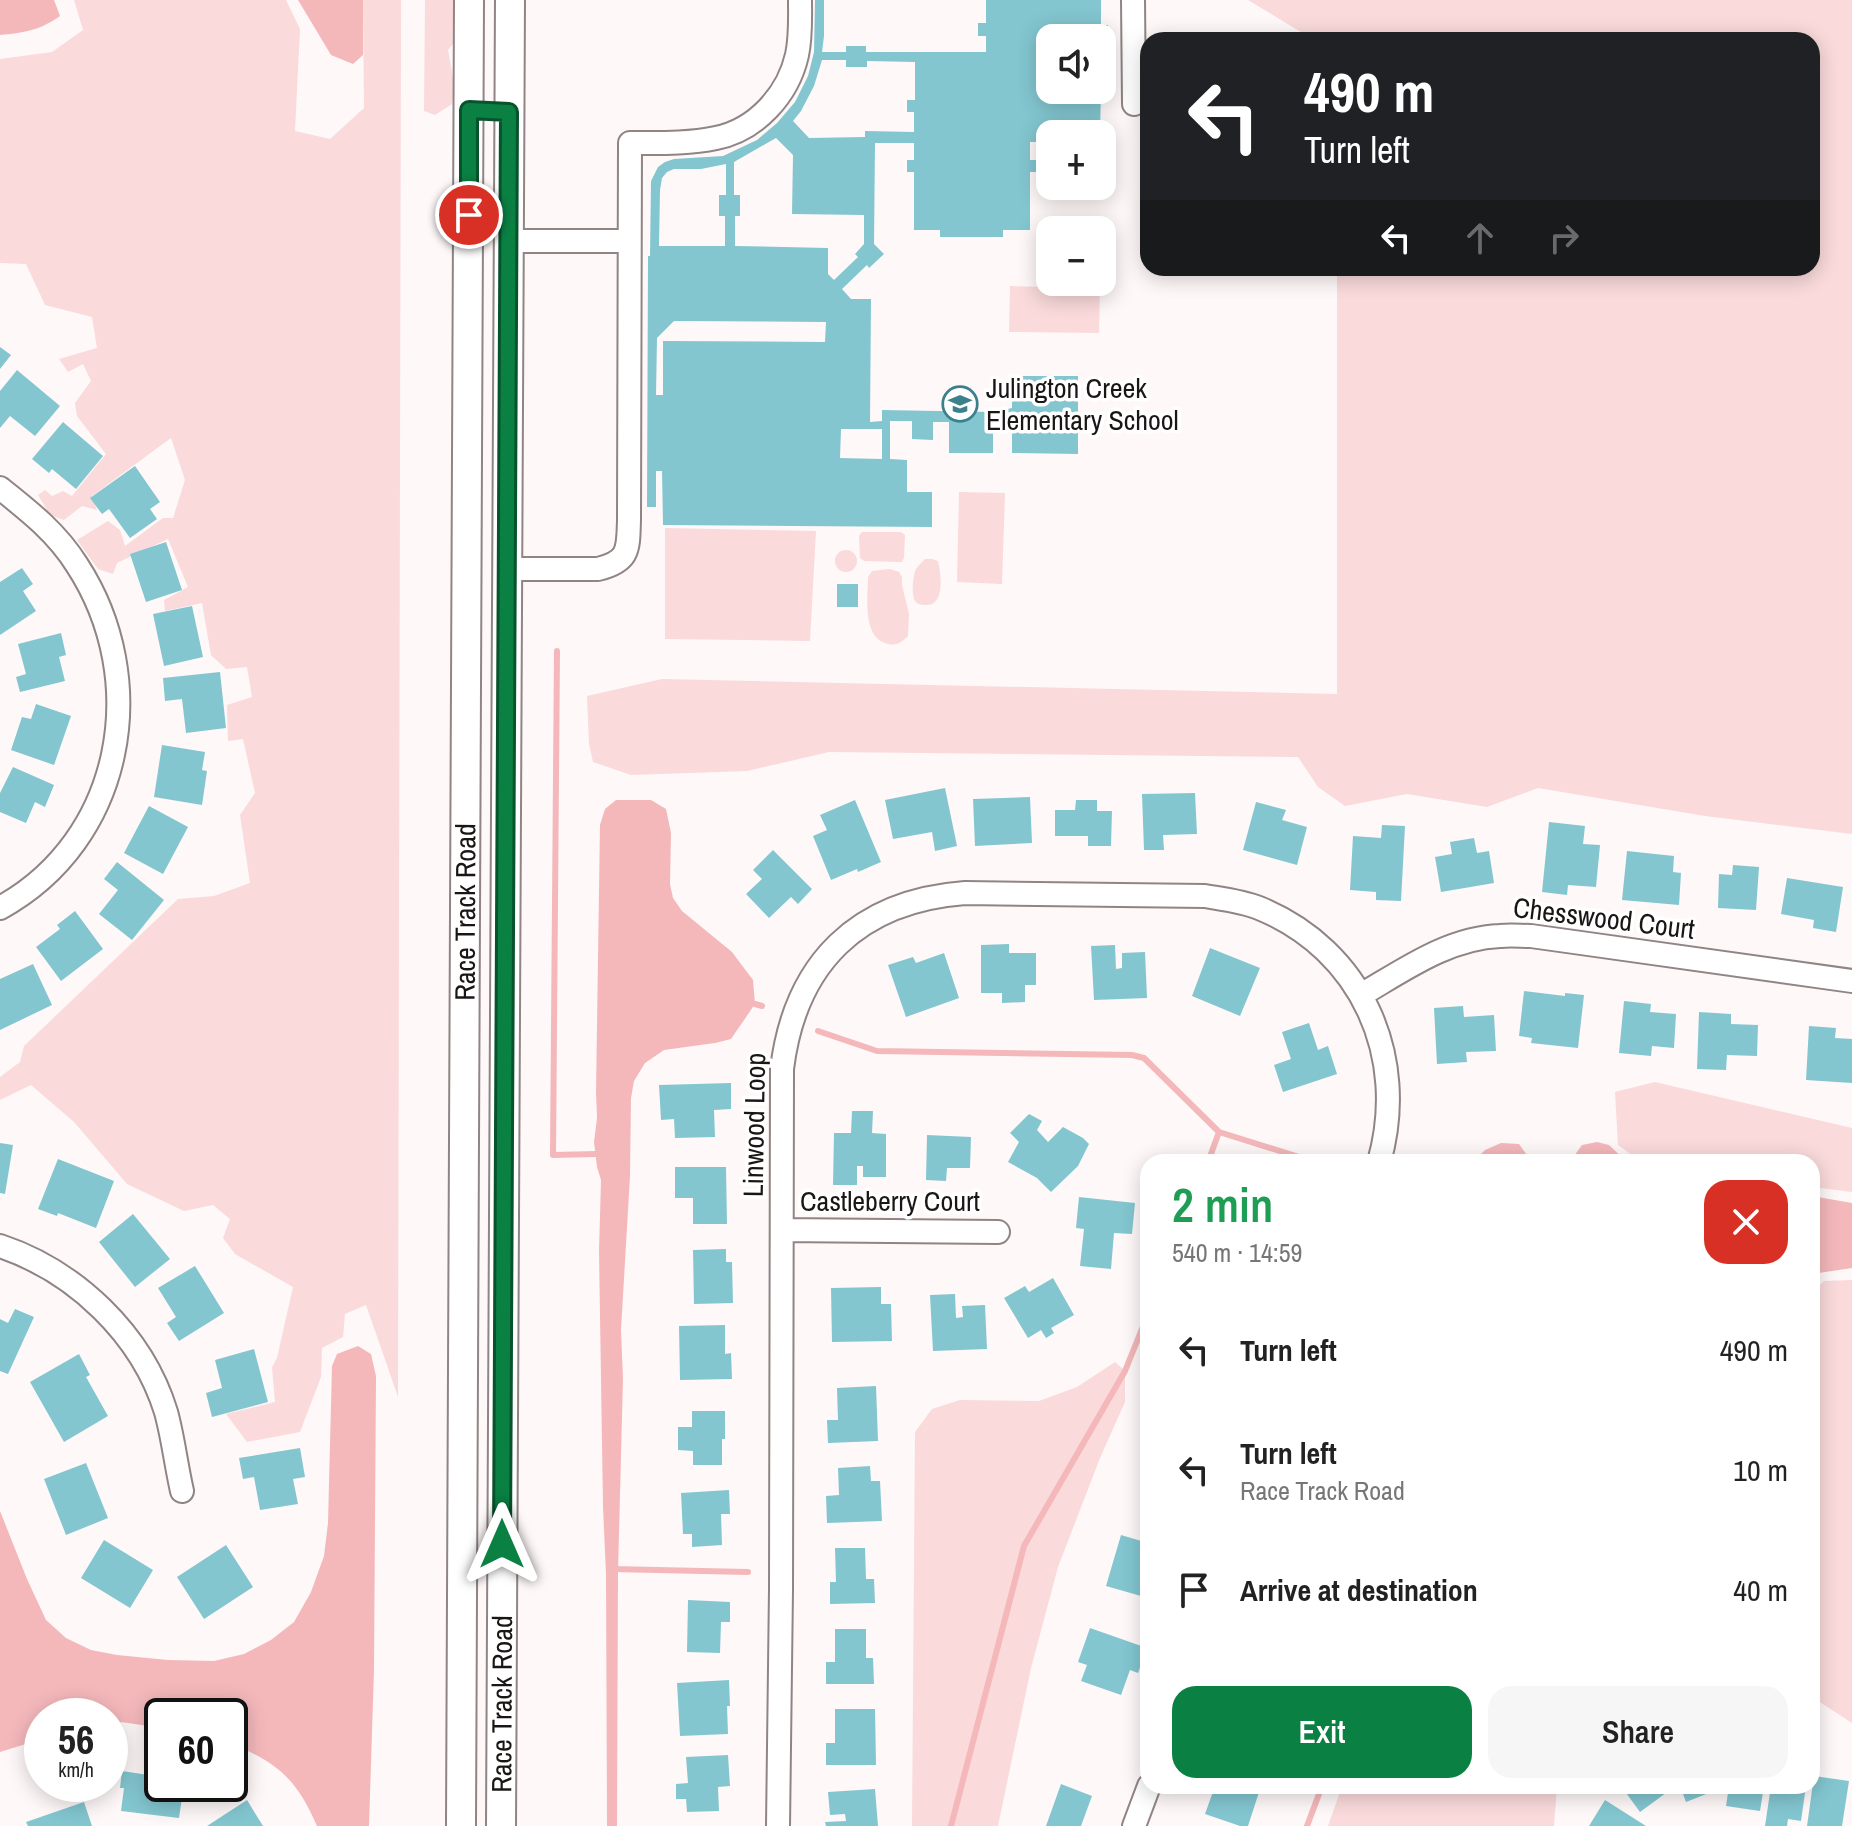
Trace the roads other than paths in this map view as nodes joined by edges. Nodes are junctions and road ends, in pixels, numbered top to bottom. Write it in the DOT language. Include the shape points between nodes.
graph roads {
  1 [pos="469,0"];
  2 [pos="510,0"];
  3 [pos="800,0"];
  4 [pos="1133,0"];
  5 [pos="1134,104"];
  6 [pos="469,110"];
  7 [pos="509,112"];
  8 [pos="468,241"];
  9 [pos="509,241"];
  10 [pos="629,241"];
  11 [pos="0,488"];
  12 [pos="467,525"];
  13 [pos="507,569"];
  14 [pos="0,908"];
  15 [pos="1852,981"];
  16 [pos="1361,995"];
  17 [pos="1381,1154"];
  18 [pos="782,1230"];
  19 [pos="998,1232"];
  20 [pos="0,1246"];
  21 [pos="182,1491"];
  22 [pos="1146,1794"];
  23 [pos="461,1826"];
  24 [pos="501,1826"];
  25 [pos="778,1826"];
  26 [pos="1134,1826"];
  1 -- 6 [label="main road, Race Track Road"];
  2 -- 7 [label="main road, Race Track Road"];
  3 -- 10 [label="street" via="792,71 757,120 715,138 630,143"];
  4 -- 5 [label="street"];
  6 -- 7 [label="main road"];
  6 -- 8 [label="main road, Race Track Road"];
  7 -- 9 [label="main road, Race Track Road"];
  8 -- 9 [label="main road"];
  8 -- 12 [label="main road, Race Track Road"];
  9 -- 10 [label="street"];
  9 -- 13 [label="main road, Race Track Road"];
  10 -- 13 [label="street" via="626,553 612,566 598,569"];
  11 -- 14 [label="street" via="42,521 77,564 108,626 119,685 113,754 92,814 55,866"];
  12 -- 13 [label="main road"];
  12 -- 23 [label="main road, Race Track Road"];
  13 -- 24 [label="main road, Race Track Road"];
  15 -- 16 [label="street, Chesswood Court" via="1531,936 1499,936 1456,944"];
  16 -- 17 [label="street, Linwood Loop" via="1375,1024 1387,1078"];
  16 -- 18 [label="street, Linwood Loop" via="1312,938 1236,901 1205,896 965,893 925,898 886,911 841,941 822,962 794,1013 782,1069"];
  18 -- 19 [label="street, Castleberry Court"];
  18 -- 25 [label="street, Linwood Loop"];
  20 -- 21 [label="street" via="69,1280 120,1329 166,1411"];
  22 -- 26 [label="street"];
}
